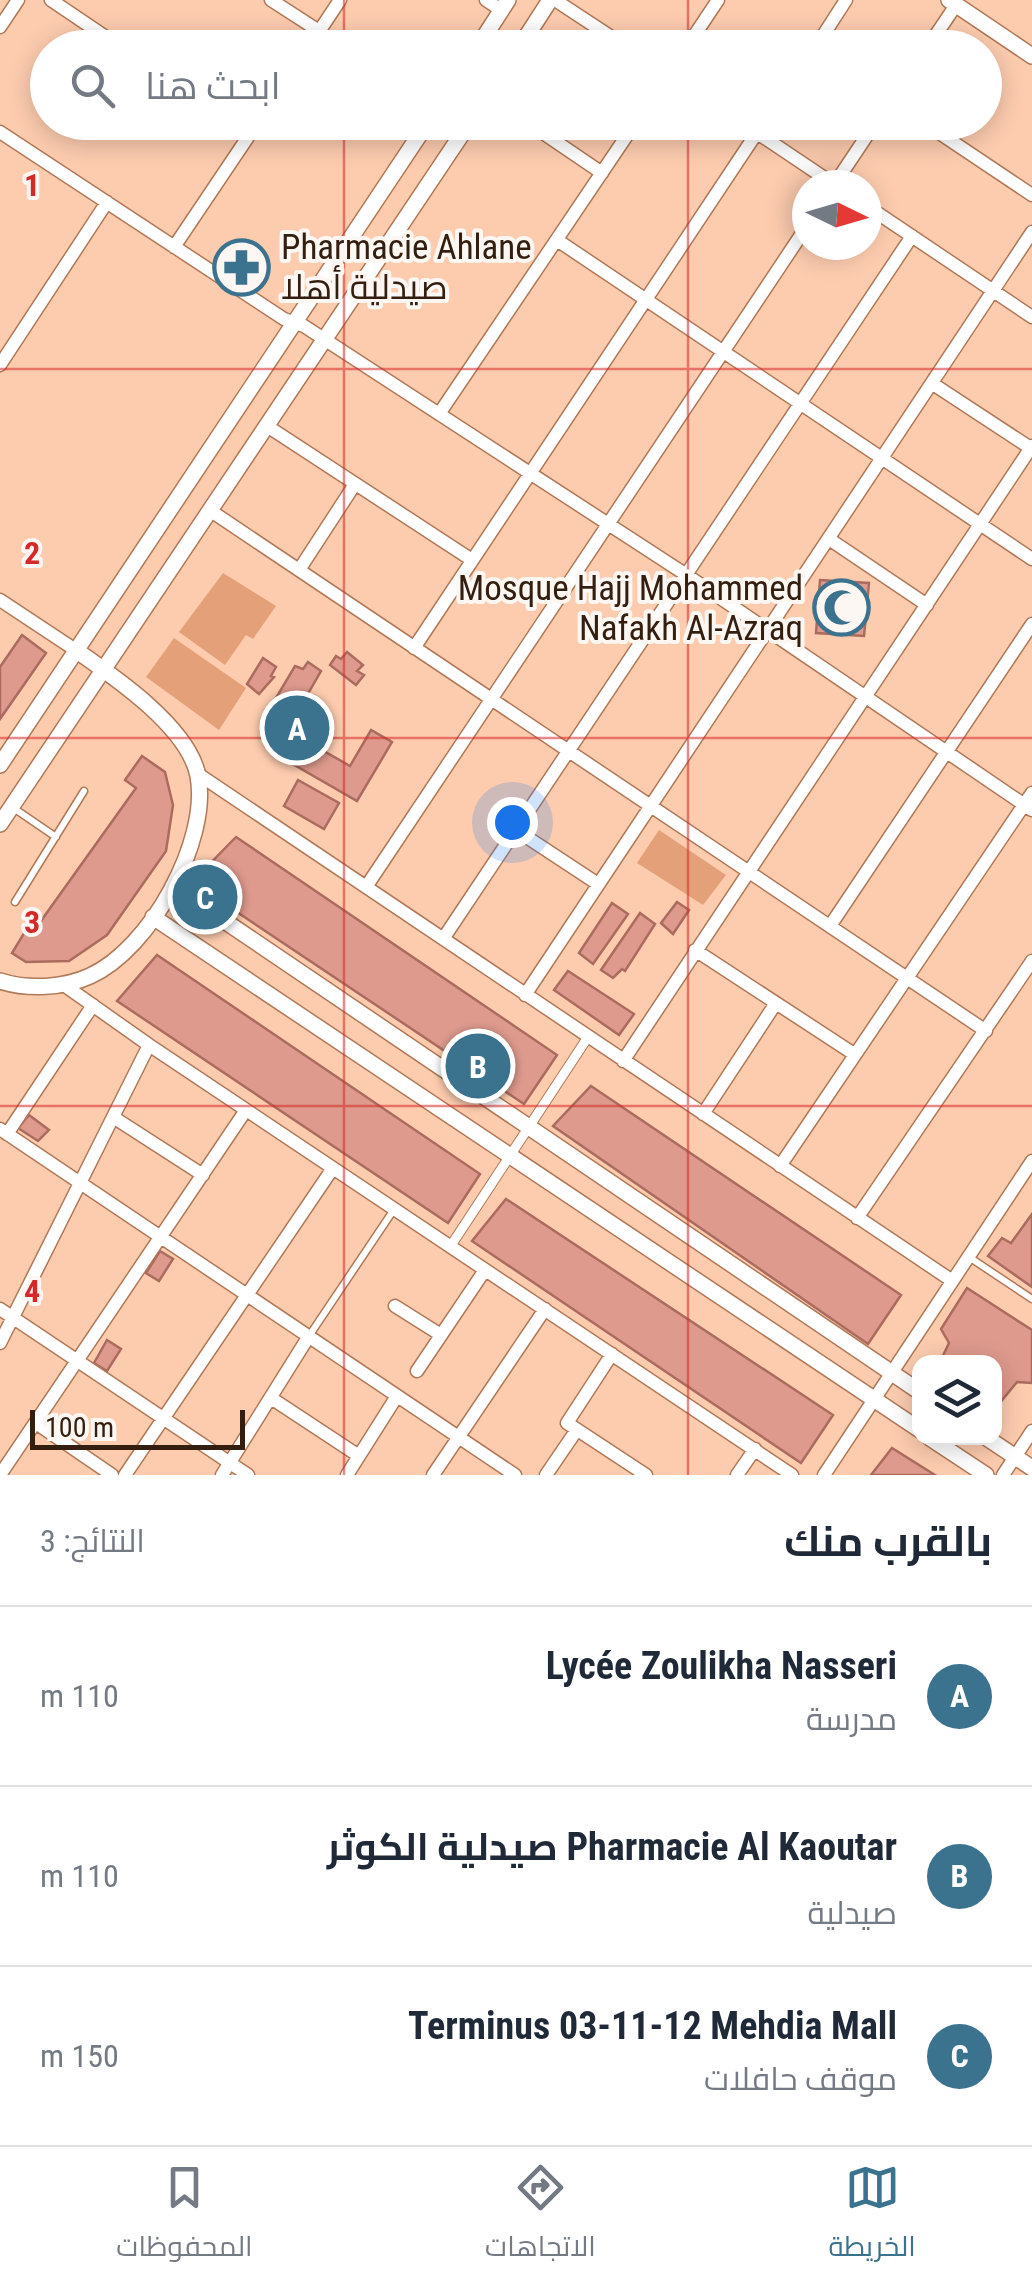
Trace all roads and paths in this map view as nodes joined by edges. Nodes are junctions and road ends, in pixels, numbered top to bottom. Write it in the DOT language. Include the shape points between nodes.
graph roads {
  1 [pos="18,0"];
  2 [pos="51,0"];
  3 [pos="271,0"];
  4 [pos="340,0"];
  5 [pos="486,0"];
  6 [pos="553,0"];
  7 [pos="718,0"];
  8 [pos="846,0"];
  9 [pos="952,2"];
  10 [pos="505,5"];
  11 [pos="0,27"];
  12 [pos="95,30"];
  13 [pos="316,30"];
  14 [pos="320,30"];
  15 [pos="489,30"];
  16 [pos="532,30"];
  17 [pos="600,30"];
  18 [pos="698,30"];
  19 [pos="827,30"];
  20 [pos="937,30"];
  21 [pos="993,30"];
  22 [pos="1002,36"];
  23 [pos="1032,56"];
  24 [pos="0,132"];
  25 [pos="247,140"];
  26 [pos="416,140"];
  27 [pos="458,140"];
  28 [pos="554,140"];
  29 [pos="624,140"];
  30 [pos="753,140"];
  31 [pos="777,140"];
  32 [pos="864,140"];
  33 [pos="950,140"];
  34 [pos="816,170"];
  35 [pos="845,170"];
  36 [pos="602,172"];
  37 [pos="1032,195"];
  38 [pos="107,202"];
  39 [pos="882,216"];
  40 [pos="1032,232"];
  41 [pos="912,236"];
  42 [pos="557,240"];
  43 [pos="174,247"];
  44 [pos="792,248"];
  45 [pos="993,292"];
  46 [pos="646,302"];
  47 [pos="1032,317"];
  48 [pos="296,323"];
  49 [pos="324,340"];
  50 [pos="723,352"];
  51 [pos="0,364"];
  52 [pos="932,384"];
  53 [pos="801,404"];
  54 [pos="439,414"];
  55 [pos="267,426"];
  56 [pos="1032,448"];
  57 [pos="883,459"];
  58 [pos="530,472"];
  59 [pos="356,484"];
  60 [pos="211,511"];
  61 [pos="608,524"];
  62 [pos="980,524"];
  63 [pos="829,540"];
  64 [pos="1032,559"];
  65 [pos="472,560"];
  66 [pos="299,570"];
  67 [pos="685,574"];
  68 [pos="0,600"];
  69 [pos="927,605"];
  70 [pos="1032,624"];
  71 [pos="768,632"];
  72 [pos="414,648"];
  73 [pos="77,651"];
  74 [pos="104,670"];
  75 [pos="865,698"];
  76 [pos="492,699"];
  77 [pos="568,751"];
  78 [pos="946,752"];
  79 [pos="0,765"];
  80 [pos="198,774"];
  81 [pos="84,791"];
  82 [pos="1029,803"];
  83 [pos="12,806"];
  84 [pos="649,806"];
  85 [pos="0,824"];
  86 [pos="516,830"];
  87 [pos="56,837"];
  88 [pos="747,871"];
  89 [pos="598,884"];
  90 [pos="172,886"];
  91 [pos="366,886"];
  92 [pos="15,902"];
  93 [pos="153,917"];
  94 [pos="830,926"];
  95 [pos="442,939"];
  96 [pos="695,950"];
  97 [pos="1032,962"];
  98 [pos="907,978"];
  99 [pos="0,981"];
  100 [pos="64,984"];
  101 [pos="525,995"];
  102 [pos="92,1004"];
  103 [pos="776,1004"];
  104 [pos="986,1030"];
  105 [pos="588,1037"];
  106 [pos="148,1044"];
  107 [pos="854,1054"];
  108 [pos="624,1060"];
  109 [pos="246,1110"];
  110 [pos="703,1114"];
  111 [pos="113,1117"];
  112 [pos="528,1128"];
  113 [pos="4,1131"];
  114 [pos="510,1156"];
  115 [pos="1032,1161"];
  116 [pos="780,1166"];
  117 [pos="333,1168"];
  118 [pos="203,1175"];
  119 [pos="79,1181"];
  120 [pos="394,1210"];
  121 [pos="857,1218"];
  122 [pos="162,1237"];
  123 [pos="450,1246"];
  124 [pos="968,1256"];
  125 [pos="486,1270"];
  126 [pos="952,1280"];
  127 [pos="248,1294"];
  128 [pos="1032,1299"];
  129 [pos="394,1306"];
  130 [pos="545,1309"];
  131 [pos="6,1313"];
  132 [pos="441,1335"];
  133 [pos="309,1336"];
  134 [pos="0,1343"];
  135 [pos="612,1354"];
  136 [pos="78,1361"];
  137 [pos="417,1371"];
  138 [pos="891,1373"];
  139 [pos="912,1387"];
  140 [pos="397,1396"];
  141 [pos="271,1398"];
  142 [pos="874,1399"];
  143 [pos="164,1418"];
  144 [pos="36,1423"];
  145 [pos="912,1425"];
  146 [pos="576,1431"];
  147 [pos="1032,1431"];
  148 [pos="458,1437"];
  149 [pos="941,1445"];
  150 [pos="997,1445"];
  151 [pos="754,1449"];
  152 [pos="358,1456"];
  153 [pos="1015,1457"];
  154 [pos="1032,1468"];
  155 [pos="226,1469"];
  156 [pos="0,1475"];
  157 [pos="112,1475"];
  158 [pos="125,1475"];
  159 [pos="248,1475"];
  160 [pos="347,1475"];
  161 [pos="433,1475"];
  162 [pos="515,1475"];
  163 [pos="546,1475"];
  164 [pos="646,1475"];
  165 [pos="737,1475"];
  166 [pos="792,1475"];
  167 [pos="824,1475"];
  168 [pos="986,1475"];
  169 [pos="1004,1475"];
  1 -- 11 [label="street"];
  2 -- 12 [label="street"];
  3 -- 13 [label="street"];
  4 -- 14 [label="street"];
  5 -- 10 [label="street"];
  6 -- 16 [label="street"];
  6 -- 17 [label="street"];
  7 -- 18 [label="street"];
  8 -- 19 [label="street"];
  9 -- 20 [label="street"];
  9 -- 21 [label="street"];
  10 -- 15 [label="street"];
  22 -- 23 [label="street"];
  24 -- 38 [label="street"];
  25 -- 43 [label="street"];
  26 -- 48 [label="street"];
  27 -- 49 [label="street"];
  28 -- 36 [label="street"];
  29 -- 36 [label="street"];
  30 -- 46 [label="street"];
  31 -- 34 [label="street"];
  32 -- 35 [label="street"];
  33 -- 37 [label="street"];
  36 -- 42 [label="street"];
  38 -- 43 [label="street"];
  38 -- 51 [label="street"];
  39 -- 41 [label="street"];
  40 -- 45 [label="street"];
  41 -- 45 [label="street"];
  41 -- 53 [label="street"];
  42 -- 46 [label="street"];
  42 -- 54 [label="street"];
  43 -- 48 [label="street"];
  44 -- 50 [label="street"];
  45 -- 47 [label="street"];
  45 -- 52 [label="street"];
  46 -- 50 [label="street"];
  46 -- 58 [label="street"];
  48 -- 49 [label="street"];
  48 -- 73 [label="street"];
  49 -- 54 [label="street"];
  49 -- 55 [label="street"];
  50 -- 53 [label="street"];
  50 -- 61 [label="street"];
  52 -- 56 [label="street"];
  52 -- 57 [label="street"];
  53 -- 57 [label="street"];
  53 -- 67 [label="street"];
  54 -- 58 [label="street"];
  55 -- 59 [label="street"];
  55 -- 60 [label="street"];
  56 -- 62 [label="street"];
  57 -- 62 [label="street"];
  57 -- 63 [label="street"];
  58 -- 61 [label="street"];
  58 -- 65 [label="street"];
  59 -- 65 [label="street"];
  59 -- 66 [label="street"];
  60 -- 66 [label="street"];
  60 -- 74 [label="street"];
  61 -- 67 [label="street"];
  61 -- 76 [label="street"];
  62 -- 64 [label="street"];
  62 -- 69 [label="street"];
  63 -- 69 [label="street"];
  63 -- 71 [label="street"];
  65 -- 72 [label="street"];
  66 -- 72 [label="street"];
  67 -- 71 [label="street"];
  67 -- 77 [label="street"];
  68 -- 73 [label="street"];
  69 -- 75 [label="street"];
  70 -- 78 [label="street"];
  71 -- 75 [label="street"];
  71 -- 84 [label="street"];
  72 -- 76 [label="street"];
  73 -- 74 [label="street"];
  73 -- 79 [label="street"];
  74 -- 80 [label="street" via="168,728"];
  74 -- 83 [label="street"];
  75 -- 78 [label="street"];
  75 -- 88 [label="street"];
  76 -- 77 [label="street"];
  76 -- 91 [label="street"];
  77 -- 84 [label="street"];
  77 -- 86 [label="street"];
  78 -- 82 [label="street"];
  78 -- 94 [label="street"];
  80 -- 90 [label="street" via="194,832"];
  80 -- 91 [label="street"];
  81 -- 87 [label="lane"];
  82 -- 98 [label="street"];
  83 -- 85 [label="street"];
  83 -- 87 [label="lane"];
  84 -- 88 [label="street"];
  84 -- 89 [label="street"];
  86 -- 89 [label="street"];
  86 -- 95 [label="street"];
  87 -- 92 [label="lane"];
  88 -- 94 [label="street"];
  88 -- 96 [label="street"];
  89 -- 101 [label="street"];
  90 -- 93 [label="street"];
  90 -- 112 [label="street"];
  91 -- 95 [label="street"];
  93 -- 100 [label="street" via="102,968"];
  93 -- 114 [label="street"];
  94 -- 98 [label="street"];
  95 -- 101 [label="street"];
  96 -- 103 [label="street"];
  96 -- 108 [label="street"];
  97 -- 104 [label="street"];
  98 -- 104 [label="street"];
  98 -- 107 [label="street"];
  99 -- 100 [label="street"];
  100 -- 102 [label="street"];
  101 -- 105 [label="street"];
  102 -- 106 [label="street"];
  102 -- 113 [label="street"];
  103 -- 107 [label="street"];
  103 -- 110 [label="street"];
  104 -- 121 [label="street"];
  105 -- 108 [label="street"];
  105 -- 112 [label="street"];
  106 -- 109 [label="street"];
  106 -- 111 [label="street"];
  107 -- 116 [label="street"];
  108 -- 110 [label="street"];
  109 -- 117 [label="street"];
  109 -- 118 [label="street"];
  110 -- 116 [label="street"];
  111 -- 118 [label="street"];
  111 -- 119 [label="street"];
  112 -- 114 [label="street"];
  112 -- 138 [label="street"];
  113 -- 119 [label="street"];
  114 -- 123 [label="street"];
  114 -- 142 [label="street"];
  115 -- 124 [label="street"];
  116 -- 121 [label="street"];
  117 -- 120 [label="street"];
  117 -- 127 [label="street"];
  118 -- 122 [label="street"];
  119 -- 122 [label="street"];
  119 -- 131 [label="street"];
  120 -- 123 [label="street"];
  120 -- 133 [label="lane"];
  121 -- 126 [label="street"];
  122 -- 127 [label="street"];
  122 -- 136 [label="street"];
  123 -- 125 [label="street"];
  124 -- 126 [label="street"];
  124 -- 128 [label="lane"];
  125 -- 130 [label="street"];
  125 -- 132 [label="street"];
  126 -- 138 [label="street"];
  127 -- 133 [label="street"];
  127 -- 143 [label="street"];
  129 -- 132 [label="street"];
  130 -- 135 [label="street"];
  130 -- 148 [label="street"];
  131 -- 134 [label="street"];
  131 -- 136 [label="street"];
  132 -- 137 [label="street"];
  133 -- 140 [label="street"];
  133 -- 141 [label="street"];
  135 -- 146 [label="street" via="567,1419"];
  135 -- 151 [label="street"];
  136 -- 143 [label="street"];
  136 -- 144 [label="street"];
  138 -- 139 [label="street"];
  138 -- 142 [label="street"];
  140 -- 148 [label="street"];
  140 -- 152 [label="street"];
  141 -- 152 [label="street"];
  141 -- 155 [label="street"];
  142 -- 145 [label="street"];
  142 -- 167 [label="street"];
  143 -- 155 [label="street"];
  143 -- 158 [label="street"];
  144 -- 156 [label="street"];
  144 -- 157 [label="street"];
  146 -- 163 [label="street"];
  146 -- 164 [label="street"];
  147 -- 153 [label="street"];
  148 -- 161 [label="street"];
  148 -- 162 [label="street"];
  149 -- 168 [label="street"];
  150 -- 153 [label="street"];
  151 -- 165 [label="street"];
  151 -- 166 [label="street"];
  152 -- 160 [label="street"];
  153 -- 154 [label="street"];
  153 -- 169 [label="street"];
  155 -- 159 [label="street"];
}
